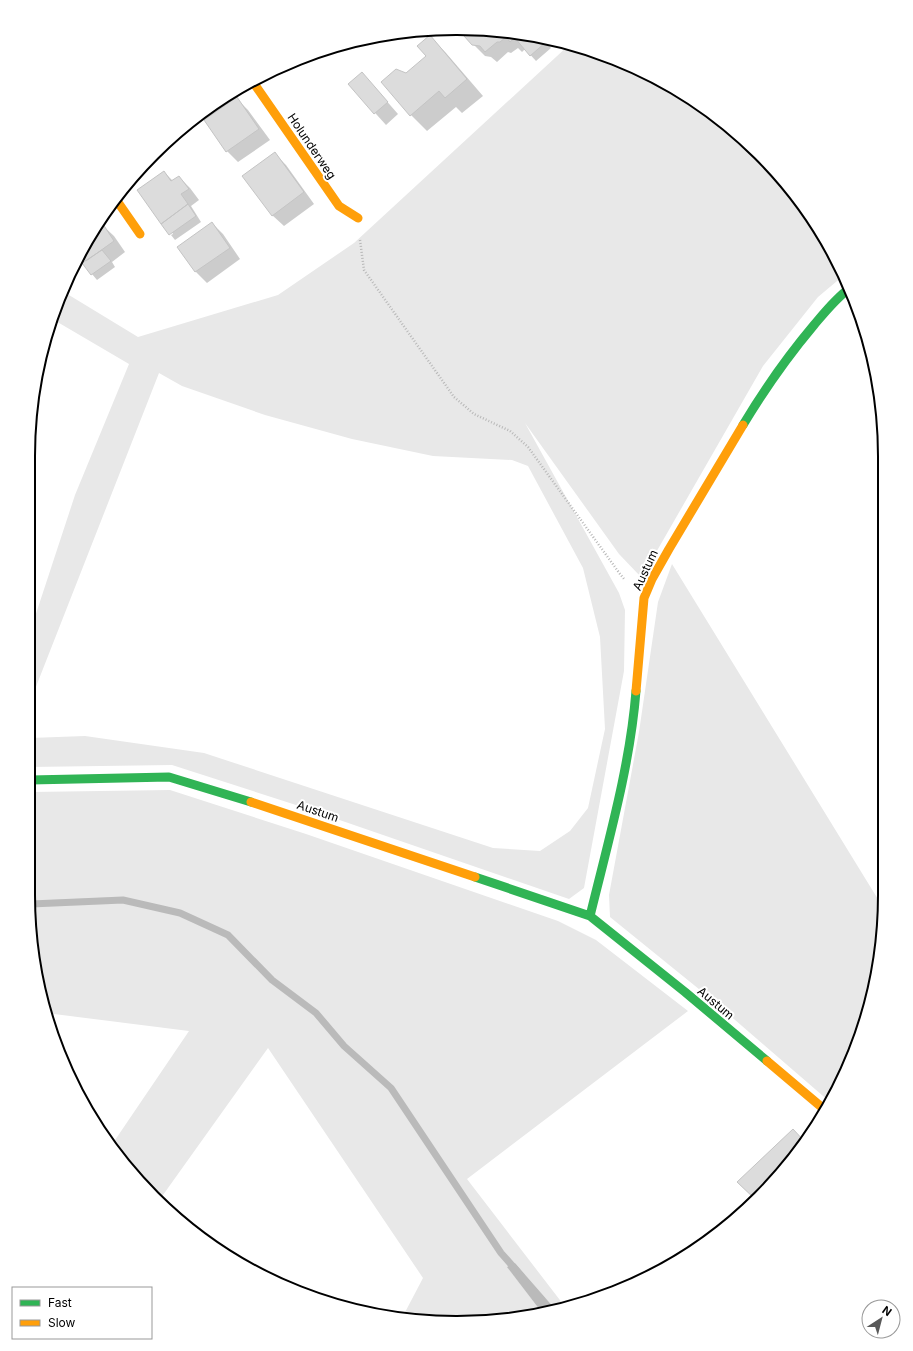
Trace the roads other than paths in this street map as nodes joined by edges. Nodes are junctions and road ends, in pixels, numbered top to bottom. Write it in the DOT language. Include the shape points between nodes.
graph roads {
  1 [pos="256,86"];
  2 [pos="119,204"];
  3 [pos="358,218"];
  4 [pos="140,234"];
  5 [pos="845,292"];
  6 [pos="35,780"];
  7 [pos="590,916"];
  8 [pos="821,1107"];
  1 -- 3 [label="street, Holunderweg" via="339,206"];
  2 -- 4 [label="street"];
  5 -- 7 [label="street, Austum" via="793,350 761,395 669,549 644,598 634,717 617,807"];
  6 -- 7 [label="street, Austum" via="169,776 279,810"];
  7 -- 8 [label="street, Austum"];
}
